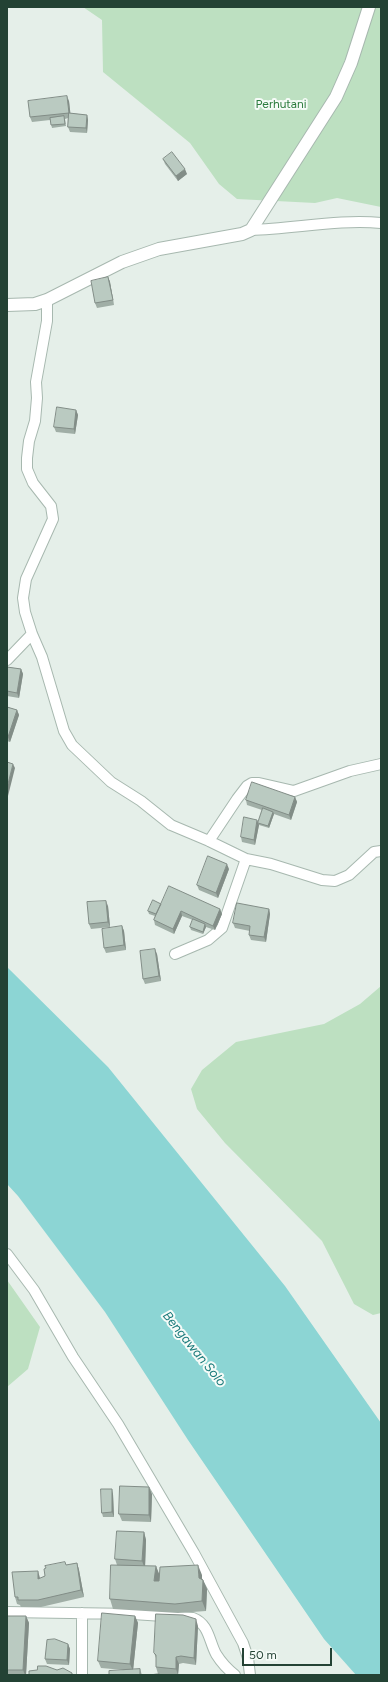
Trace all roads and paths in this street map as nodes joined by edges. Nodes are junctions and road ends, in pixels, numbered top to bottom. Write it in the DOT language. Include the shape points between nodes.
graph roads {
  1 [pos="369,7"];
  2 [pos="381,223"];
  3 [pos="251,230"];
  4 [pos="47,300"];
  5 [pos="7,305"];
  6 [pos="32,634"];
  7 [pos="7,660"];
  8 [pos="381,764"];
  9 [pos="209,841"];
  10 [pos="381,851"];
  11 [pos="246,859"];
  12 [pos="175,954"];
  13 [pos="7,1254"];
  14 [pos="7,1612"];
  15 [pos="82,1613"];
  16 [pos="82,1675"];
  17 [pos="235,1675"];
  18 [pos="250,1675"];
  1 -- 3 [label="street" via="351,63 336,97"];
  2 -- 3 [label="street" via="358,221"];
  3 -- 4 [label="street" via="242,234 159,249 122,262"];
  4 -- 5 [label="street" via="35,304"];
  4 -- 6 [label="street" via="47,321 36,382 35,421 28,441 27,470 50,506 53,519 25,585 23,598"];
  6 -- 7 [label="street"];
  6 -- 9 [label="street" via="42,657 64,731 72,745 111,782 141,800 171,825"];
  8 -- 9 [label="street" via="350,771 294,791 252,783 237,799"];
  9 -- 11 [label="street"];
  10 -- 11 [label="street" via="374,852 349,875 335,881 322,880"];
  11 -- 12 [label="street" via="222,928 208,940"];
  13 -- 18 [label="street" via="34,1290 73,1356 118,1424 194,1553 243,1643"];
  14 -- 15 [label="street"];
  15 -- 16 [label="street"];
  15 -- 17 [label="street" via="133,1614 197,1620 204,1626 223,1664"];
}
